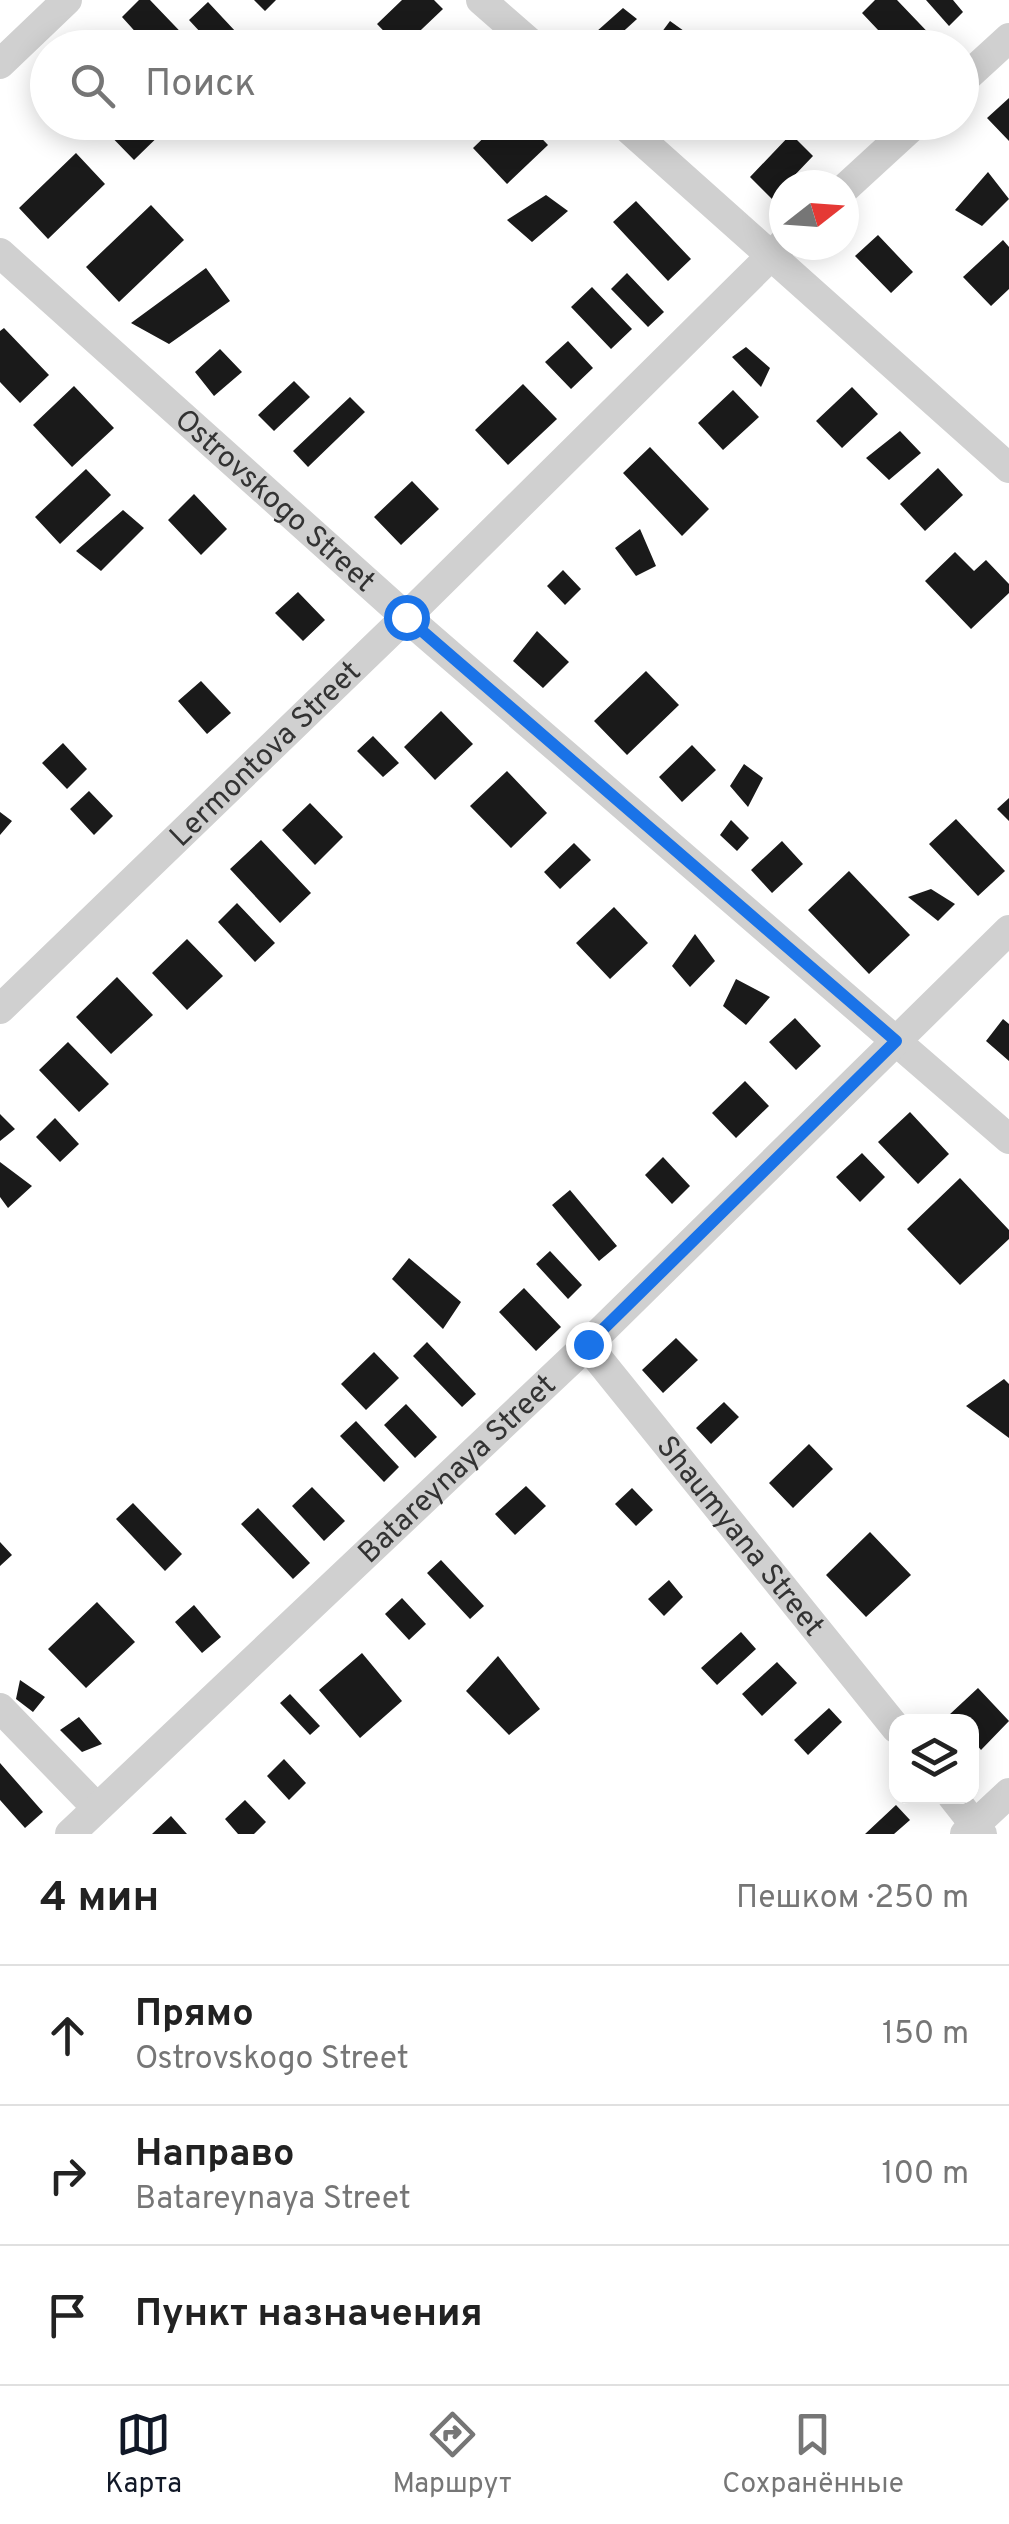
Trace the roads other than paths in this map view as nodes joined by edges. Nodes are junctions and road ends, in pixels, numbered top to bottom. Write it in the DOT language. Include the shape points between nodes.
graph roads {
  1 [pos="67,0"];
  2 [pos="482,0"];
  3 [pos="36,30"];
  4 [pos="516,30"];
  5 [pos="30,35"];
  6 [pos="1009,38"];
  7 [pos="0,64"];
  8 [pos="979,66"];
  9 [pos="643,140"];
  10 [pos="897,140"];
  11 [pos="859,175"];
  12 [pos="769,242"];
  13 [pos="0,253"];
  14 [pos="769,258"];
  15 [pos="790,260"];
  16 [pos="1009,468"];
  17 [pos="406,617"];
  18 [pos="1009,930"];
  19 [pos="0,1010"];
  20 [pos="896,1041"];
  21 [pos="1009,1139"];
  22 [pos="588,1344"];
  23 [pos="0,1708"];
  24 [pos="889,1719"];
  25 [pos="1009,1793"];
  26 [pos="957,1804"];
  27 [pos="97,1808"];
  28 [pos="974,1831"];
  29 [pos="70,1834"];
  1 -- 3 [label="street"];
  2 -- 4 [label="street"];
  5 -- 7 [label="street"];
  6 -- 8 [label="street"];
  9 -- 12 [label="street"];
  10 -- 11 [label="street"];
  13 -- 17 [label="street, Ostrovskogo Street"];
  14 -- 17 [label="street, Lermontova Street"];
  15 -- 16 [label="street"];
  17 -- 19 [label="street, Lermontova Street"];
  17 -- 20 [label="street, Ostrovskogo Street"];
  18 -- 20 [label="street, Batareynaya Street"];
  20 -- 21 [label="street, Ostrovskogo Street"];
  20 -- 22 [label="street, Batareynaya Street"];
  22 -- 24 [label="street, Shaumyana Street"];
  22 -- 27 [label="street, Batareynaya Street"];
  23 -- 27 [label="street"];
  25 -- 28 [label="street"];
  26 -- 28 [label="street"];
  27 -- 29 [label="street, Batareynaya Street"];
}
